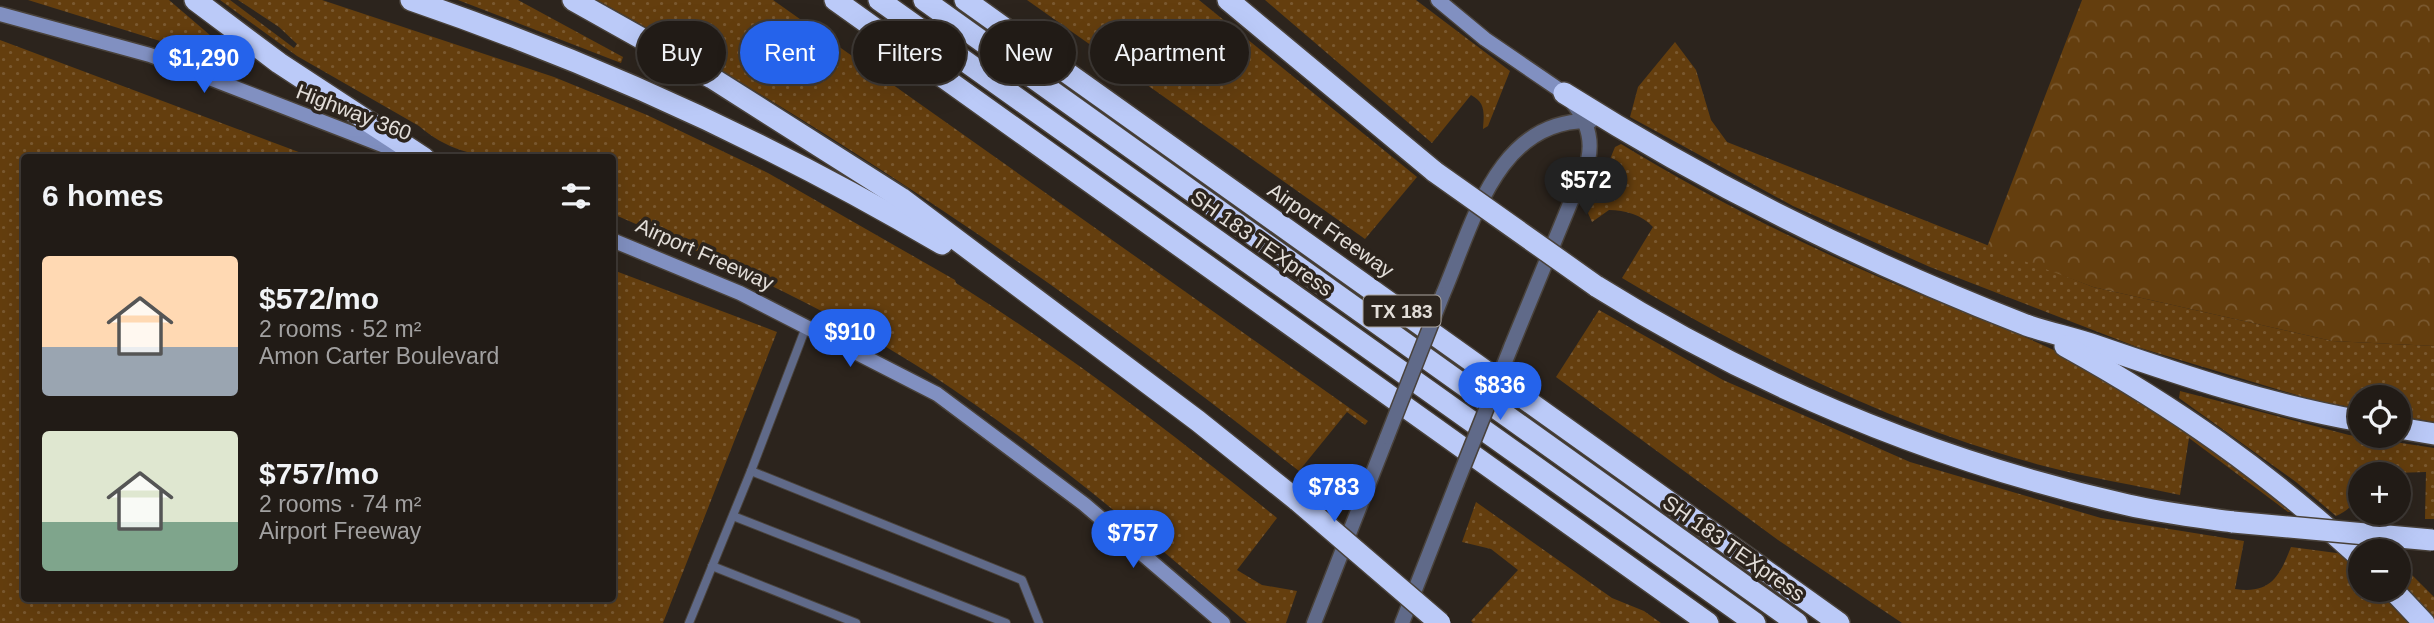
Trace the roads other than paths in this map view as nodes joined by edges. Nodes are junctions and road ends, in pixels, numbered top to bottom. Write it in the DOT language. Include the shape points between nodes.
graph roads {
  1 [pos="195,0"];
  2 [pos="411,0"];
  3 [pos="573,0"];
  4 [pos="835,0"];
  5 [pos="879,0"];
  6 [pos="924,0"];
  7 [pos="965,0"];
  8 [pos="1228,0"];
  9 [pos="1438,0"];
  10 [pos="0,14"];
  11 [pos="1564,93"];
  12 [pos="1584,120"];
  13 [pos="1613,124"];
  14 [pos="404,154"];
  15 [pos="418,154"];
  16 [pos="616,242"];
  17 [pos="2029,326"];
  18 [pos="806,327"];
  19 [pos="1098,346"];
  20 [pos="2348,418"];
  21 [pos="2411,430"];
  22 [pos="2434,434"];
  23 [pos="751,471"];
  24 [pos="733,516"];
  25 [pos="2433,540"];
  26 [pos="2348,546"];
  27 [pos="712,566"];
  28 [pos="2404,602"];
  29 [pos="1206,608"];
  30 [pos="689,623"];
  31 [pos="856,623"];
  32 [pos="1006,623"];
  33 [pos="1038,623"];
  34 [pos="1215,623"];
  35 [pos="1223,623"];
  36 [pos="1314,623"];
  37 [pos="1402,623"];
  38 [pos="1440,623"];
  39 [pos="1708,623"];
  40 [pos="1755,623"];
  41 [pos="1797,623"];
  42 [pos="1839,623"];
  43 [pos="2424,623"];
  1 -- 15 [label="highway" via="279,63"];
  2 -- 19 [label="highway" via="614,77 794,163 943,244"];
  3 -- 19 [label="highway" via="810,138 901,198"];
  4 -- 39 [label="highway"];
  5 -- 40 [label="highway, SH 183 TEXpress"];
  6 -- 41 [label="highway, SH 183 TEXpress"];
  7 -- 42 [label="highway, Airport Freeway / TX 183"];
  8 -- 25 [label="highway, bridge" via="1435,172 1596,286 1728,363 1845,417 2038,482 2130,505 2233,522"];
  9 -- 11 [label="main road" via="1485,40"];
  10 -- 14 [label="main road, Highway 360" via="150,55"];
  11 -- 12 [label="street"];
  11 -- 13 [label="highway"];
  12 -- 13 [label="street"];
  12 -- 36 [label="street, bridge" via="1532,135 1503,163 1487,190"];
  12 -- 37 [label="street, bridge" via="1590,144 1586,169"];
  13 -- 17 [label="highway" via="1703,177 1806,229"];
  16 -- 18 [label="main road, Airport Freeway" via="740,293"];
  17 -- 20 [label="highway" via="2247,396"];
  17 -- 26 [label="highway" via="2166,404 2221,442"];
  18 -- 23 [label="lane"];
  18 -- 29 [label="main road, Airport Freeway" via="937,394 1084,504"];
  19 -- 38 [label="highway, bridge" via="1298,501"];
  21 -- 22 [label="highway"];
  23 -- 24 [label="lane"];
  23 -- 33 [label="lane" via="1022,580"];
  24 -- 27 [label="lane"];
  24 -- 32 [label="lane"];
  27 -- 30 [label="lane"];
  27 -- 31 [label="lane"];
  28 -- 43 [label="highway"];
  29 -- 34 [label="main road"];
  29 -- 35 [label="main road, Airport Freeway"];
}
